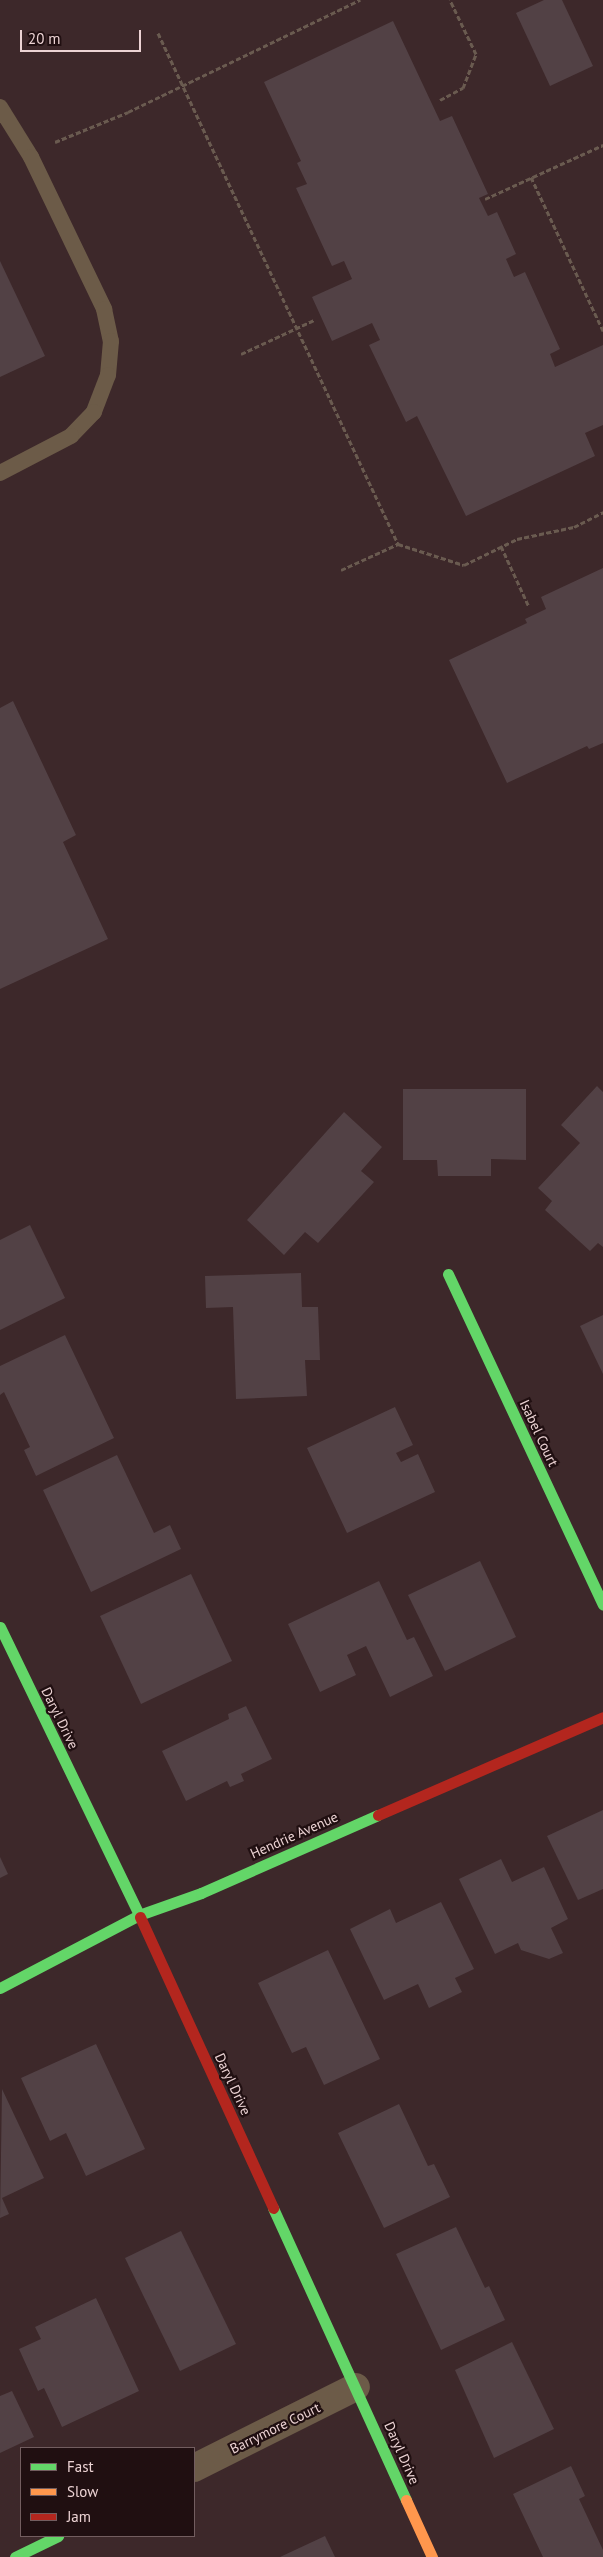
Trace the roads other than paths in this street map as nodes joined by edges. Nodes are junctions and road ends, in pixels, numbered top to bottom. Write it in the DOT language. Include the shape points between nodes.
graph roads {
  1 [pos="0,107"];
  2 [pos="0,474"];
  3 [pos="448,1274"];
  4 [pos="603,1605"];
  5 [pos="0,1627"];
  6 [pos="603,1717"];
  7 [pos="139,1915"];
  8 [pos="0,1988"];
  9 [pos="356,2387"];
  10 [pos="195,2468"];
  11 [pos="56,2537"];
  12 [pos="15,2557"];
  13 [pos="432,2557"];
  1 -- 2 [label="lane" via="31,158 104,309 112,341 108,376 94,412 71,436"];
  3 -- 4 [label="street, Isabel Court"];
  5 -- 7 [label="street, Daryl Drive"];
  6 -- 7 [label="street, Hendrie Avenue" via="200,1892"];
  7 -- 8 [label="street, Hendrie Avenue"];
  7 -- 9 [label="street, Daryl Drive"];
  9 -- 10 [label="street, Barrymore Court"];
  9 -- 13 [label="street, Daryl Drive"];
  11 -- 12 [label="street"];
}
